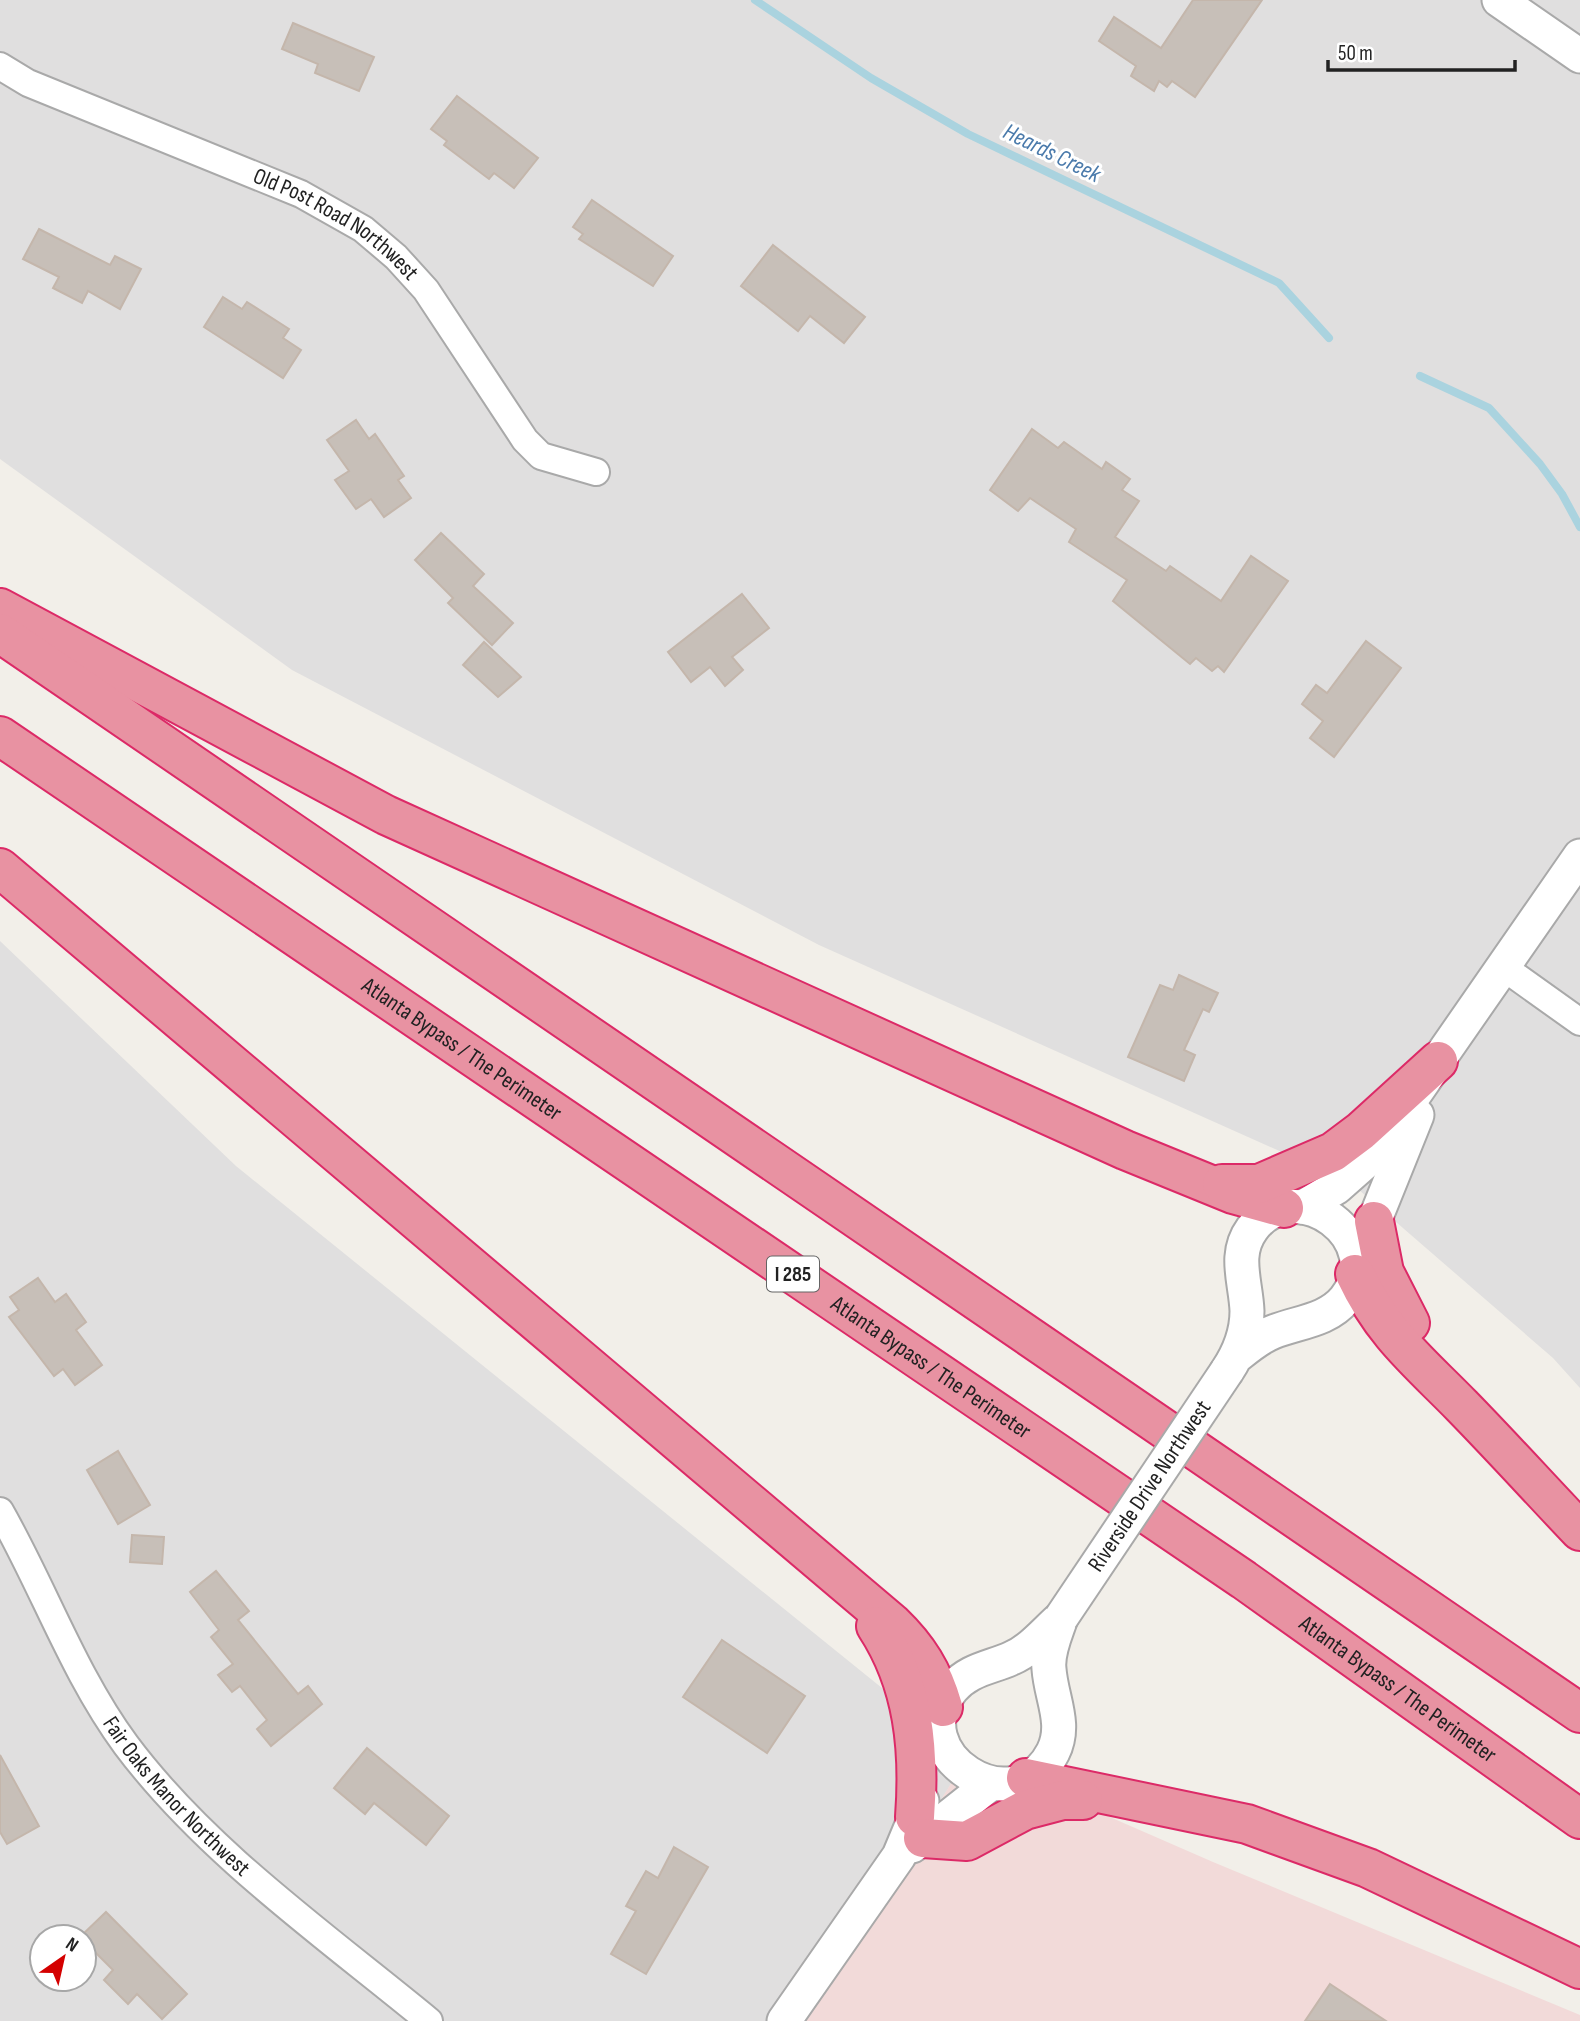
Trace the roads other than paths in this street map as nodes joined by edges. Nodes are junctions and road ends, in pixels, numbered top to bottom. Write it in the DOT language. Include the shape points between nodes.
graph roads {
  1 [pos="1499,0"];
  2 [pos="1580,56"];
  3 [pos="0,66"];
  4 [pos="596,472"];
  5 [pos="0,608"];
  6 [pos="0,633"];
  7 [pos="0,736"];
  8 [pos="1580,856"];
  9 [pos="0,868"];
  10 [pos="1503,967"];
  11 [pos="1580,1022"];
  12 [pos="1438,1061"];
  13 [pos="1209,1184"];
  14 [pos="1294,1207"];
  15 [pos="1374,1221"];
  16 [pos="1356,1269"];
  17 [pos="1232,1363"];
  18 [pos="1461,1405"];
  19 [pos="0,1511"];
  20 [pos="1580,1531"];
  21 [pos="852,1589"];
  22 [pos="1061,1618"];
  23 [pos="1580,1713"];
  24 [pos="943,1725"];
  25 [pos="1008,1781"];
  26 [pos="1126,1800"];
  27 [pos="1580,1819"];
  28 [pos="912,1837"];
  29 [pos="1580,1969"];
  30 [pos="429,2021"];
  31 [pos="784,2021"];
  1 -- 2 [label="street"];
  3 -- 4 [label="street, Old Post Road Northwest" via="28,83 301,194 363,229 397,257 426,290 525,440 541,456"];
  5 -- 13 [label="highway" via="386,815"];
  6 -- 23 [label="highway"];
  7 -- 27 [label="highway, Atlanta Bypass / The Perimeter / I 285" via="1244,1580"];
  8 -- 10 [label="street"];
  9 -- 21 [label="highway"];
  10 -- 11 [label="street"];
  10 -- 12 [label="street"];
  12 -- 13 [label="highway" via="1333,1152 1259,1184"];
  12 -- 14 [label="street" via="1371,1157 1337,1186"];
  12 -- 15 [label="street"];
  13 -- 14 [label="highway"];
  14 -- 16 [label="street" via="1321,1210 1347,1232"];
  14 -- 17 [label="street, Riverside Drive Northwest" via="1267,1215 1244,1244 1240,1263 1247,1311"];
  15 -- 16 [label="street"];
  15 -- 18 [label="highway" via="1390,1288"];
  16 -- 17 [label="street, Riverside Drive Northwest" via="1346,1298 1334,1310 1272,1333"];
  16 -- 18 [label="highway" via="1381,1324"];
  17 -- 22 [label="street, Riverside Drive Northwest, bridge"];
  18 -- 20 [label="highway"];
  19 -- 30 [label="street, Fair Oaks Manor Northwest" via="89,1688 170,1798 235,1860"];
  21 -- 24 [label="highway" via="912,1643 927,1664"];
  21 -- 28 [label="highway" via="887,1643 905,1685 916,1730"];
  22 -- 24 [label="street, Riverside Drive Northwest" via="1013,1658 960,1680"];
  22 -- 25 [label="street, Riverside Drive Northwest" via="1048,1667 1059,1736 1043,1766"];
  24 -- 25 [label="street" via="960,1769"];
  24 -- 28 [label="street" via="937,1766"];
  25 -- 26 [label="highway"];
  25 -- 28 [label="street"];
  26 -- 28 [label="highway" via="1063,1800 1025,1810 967,1841"];
  26 -- 29 [label="highway" via="1248,1824 1368,1868"];
  28 -- 31 [label="street"];
}
